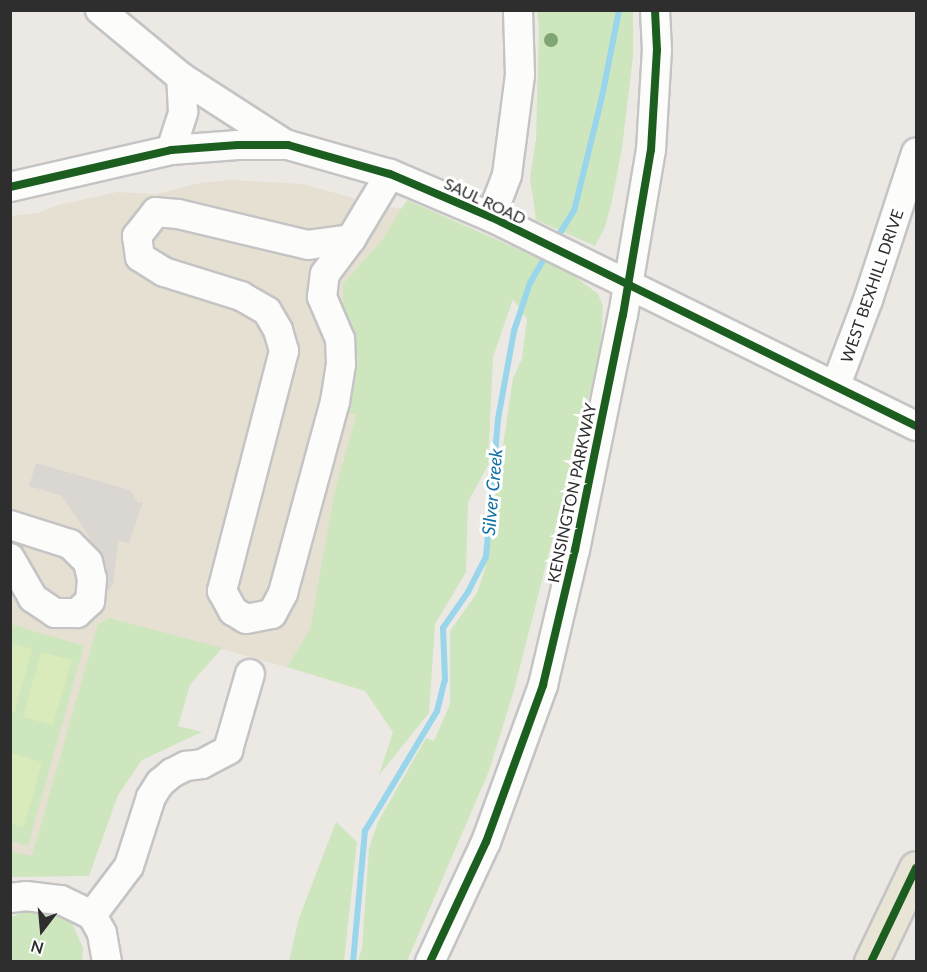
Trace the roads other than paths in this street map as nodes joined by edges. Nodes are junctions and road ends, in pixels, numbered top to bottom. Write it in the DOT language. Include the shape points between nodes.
graph roads {
  1 [pos="100,10"];
  2 [pos="518,10"];
  3 [pos="654,10"];
  4 [pos="181,77"];
  5 [pos="288,145"];
  6 [pos="171,150"];
  7 [pos="916,153"];
  8 [pos="390,174"];
  9 [pos="10,187"];
  10 [pos="491,217"];
  11 [pos="351,239"];
  12 [pos="628,287"];
  13 [pos="836,385"];
  14 [pos="916,426"];
  15 [pos="10,525"];
  16 [pos="10,558"];
  17 [pos="250,674"];
  18 [pos="916,868"];
  19 [pos="10,898"];
  20 [pos="92,915"];
  21 [pos="107,962"];
  22 [pos="430,962"];
  23 [pos="871,962"];
  1 -- 4 [label="street"];
  2 -- 10 [label="street" via="519,86 507,175"];
  3 -- 12 [label="street, KENSINGTON PARKWAY" via="657,50 651,150"];
  4 -- 5 [label="street"];
  4 -- 6 [label="street" via="183,112"];
  5 -- 6 [label="street, SAUL ROAD"];
  5 -- 8 [label="street, SAUL ROAD"];
  6 -- 9 [label="street, SAUL ROAD"];
  7 -- 13 [label="street, WEST BEXHILL DRIVE"];
  8 -- 10 [label="street, SAUL ROAD"];
  8 -- 11 [label="street"];
  10 -- 12 [label="street, SAUL ROAD"];
  11 -- 11 [label="street" via="308,245 156,212 137,236 140,257 164,272 241,296 267,311 284,351 222,591 233,611 246,619 272,614 283,593 335,402 341,364 340,339 322,297 325,274"];
  12 -- 13 [label="street, SAUL ROAD"];
  12 -- 22 [label="street, KENSINGTON PARKWAY" via="575,550 543,685 486,842"];
  13 -- 14 [label="street, SAUL ROAD"];
  15 -- 16 [label="street" via="70,543 88,562 92,579 90,601 77,614 55,613 33,598"];
  17 -- 20 [label="street" via="228,750 202,764 186,766 160,783 151,797 129,866"];
  18 -- 23 [label="main road"];
  19 -- 20 [label="street" via="61,900"];
  20 -- 21 [label="street" via="102,933"];
}
